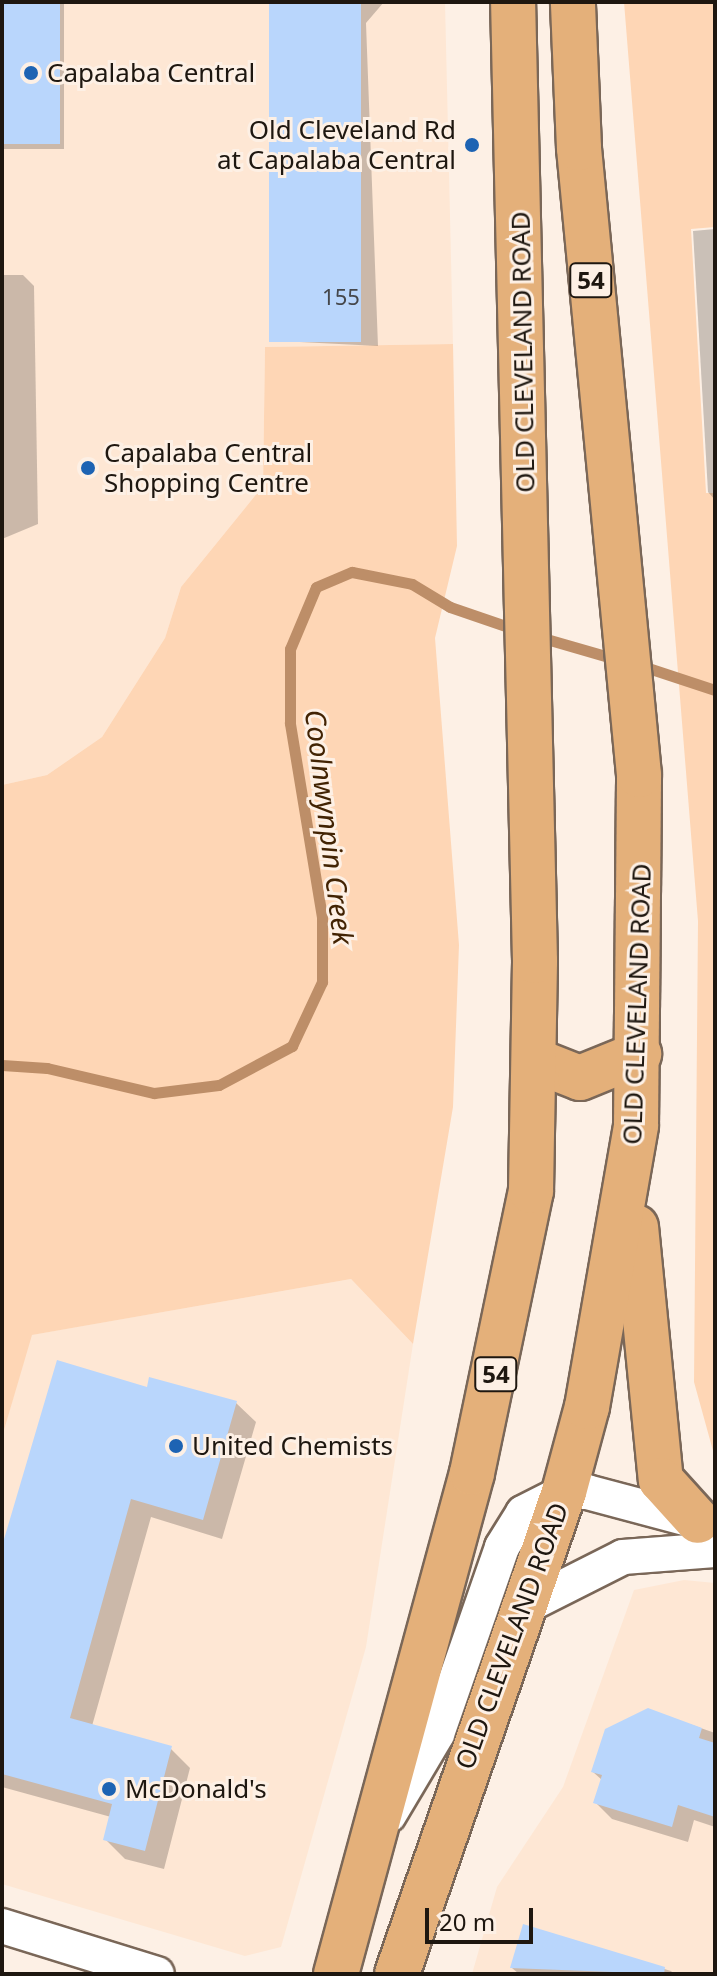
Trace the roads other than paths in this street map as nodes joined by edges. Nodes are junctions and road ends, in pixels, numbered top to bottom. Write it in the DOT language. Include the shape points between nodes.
graph roads {
  1 [pos="513,2"];
  2 [pos="573,2"];
  3 [pos="639,1054"];
  4 [pos="534,1060"];
  5 [pos="631,1169"];
  6 [pos="564,1492"];
  7 [pos="709,1534"];
  8 [pos="528,1605"];
  9 [pos="373,1843"];
  10 [pos="2,1926"];
  11 [pos="331,1973"];
  12 [pos="157,1974"];
  13 [pos="397,1974"];
  1 -- 4 [label="main road, OLD CLEVELAND ROAD / 54"];
  2 -- 3 [label="main road, OLD CLEVELAND ROAD / 54" via="579,148 639,775"];
  3 -- 4 [label="main road" via="580,1078"];
  3 -- 5 [label="main road, OLD CLEVELAND ROAD / 54"];
  4 -- 9 [label="main road, OLD CLEVELAND ROAD / 54" via="531,1191 506,1332"];
  5 -- 6 [label="main road, OLD CLEVELAND ROAD / 54" via="587,1407"];
  5 -- 7 [label="main road" via="661,1480"];
  6 -- 7 [label="street" via="606,1495"];
  6 -- 8 [label="main road, OLD CLEVELAND ROAD / 54"];
  6 -- 9 [label="street" via="512,1525 437,1734"];
  7 -- 8 [label="street" via="623,1557"];
  8 -- 13 [label="main road, OLD CLEVELAND ROAD / 54" via="448,1809"];
  9 -- 11 [label="main road, OLD CLEVELAND ROAD / 54"];
  10 -- 12 [label="street"];
}
